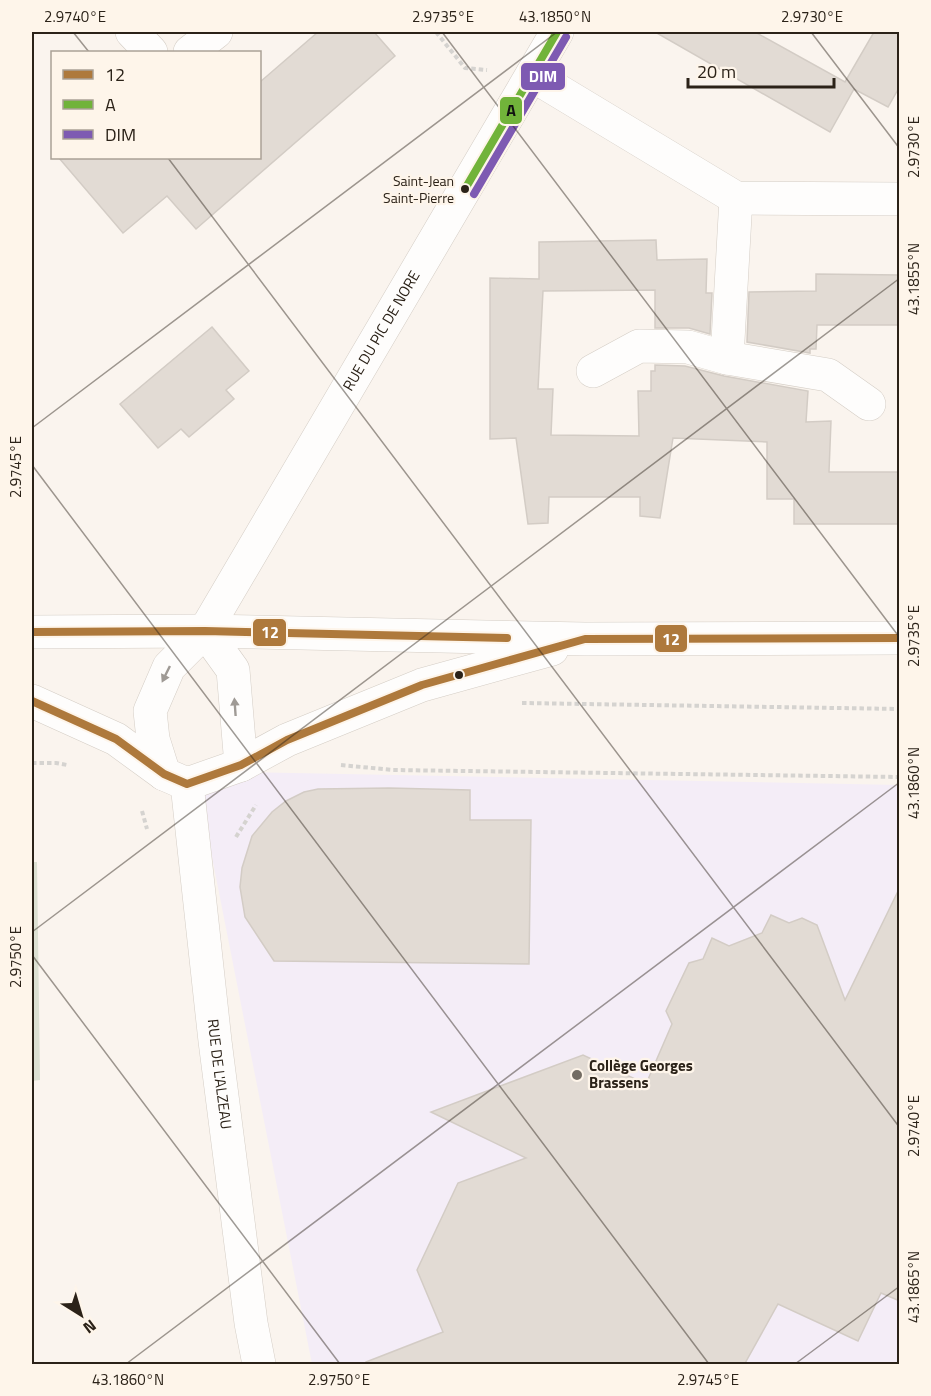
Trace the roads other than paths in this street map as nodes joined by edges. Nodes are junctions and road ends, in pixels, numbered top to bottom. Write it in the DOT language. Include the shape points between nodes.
graph roads {
  1 [pos="132,32"];
  2 [pos="216,32"];
  3 [pos="557,32"];
  4 [pos="150,51"];
  5 [pos="191,51"];
  6 [pos="532,75"];
  7 [pos="736,198"];
  8 [pos="900,199"];
  9 [pos="728,358"];
  10 [pos="593,371"];
  11 [pos="869,404"];
  12 [pos="32,632"];
  13 [pos="205,632"];
  14 [pos="900,638"];
  15 [pos="585,639"];
  16 [pos="32,700"];
  17 [pos="240,765"];
  18 [pos="175,779"];
  19 [pos="259,1365"];
  1 -- 4 [label="street"];
  2 -- 5 [label="street"];
  3 -- 6 [label="street, RUE DU PIC DE NORE"];
  6 -- 7 [label="street"];
  6 -- 13 [label="street, RUE DU PIC DE NORE"];
  7 -- 8 [label="street"];
  7 -- 9 [label="street"];
  9 -- 10 [label="street" via="688,347 639,346"];
  9 -- 11 [label="street" via="828,375"];
  12 -- 13 [label="street"];
  13 -- 15 [label="street"];
  17 -- 13 [label="street, one-way" via="232,670"];
  13 -- 18 [label="street, RUE DE L'ALZEAU, one-way" via="169,667 150,711 153,739"];
  14 -- 15 [label="street"];
  15 -- 17 [label="street" via="422,685 287,741"];
  16 -- 18 [label="street" via="116,740"];
  17 -- 18 [label="street"];
  18 -- 19 [label="street, RUE DE L'ALZEAU" via="193,844"];
}
